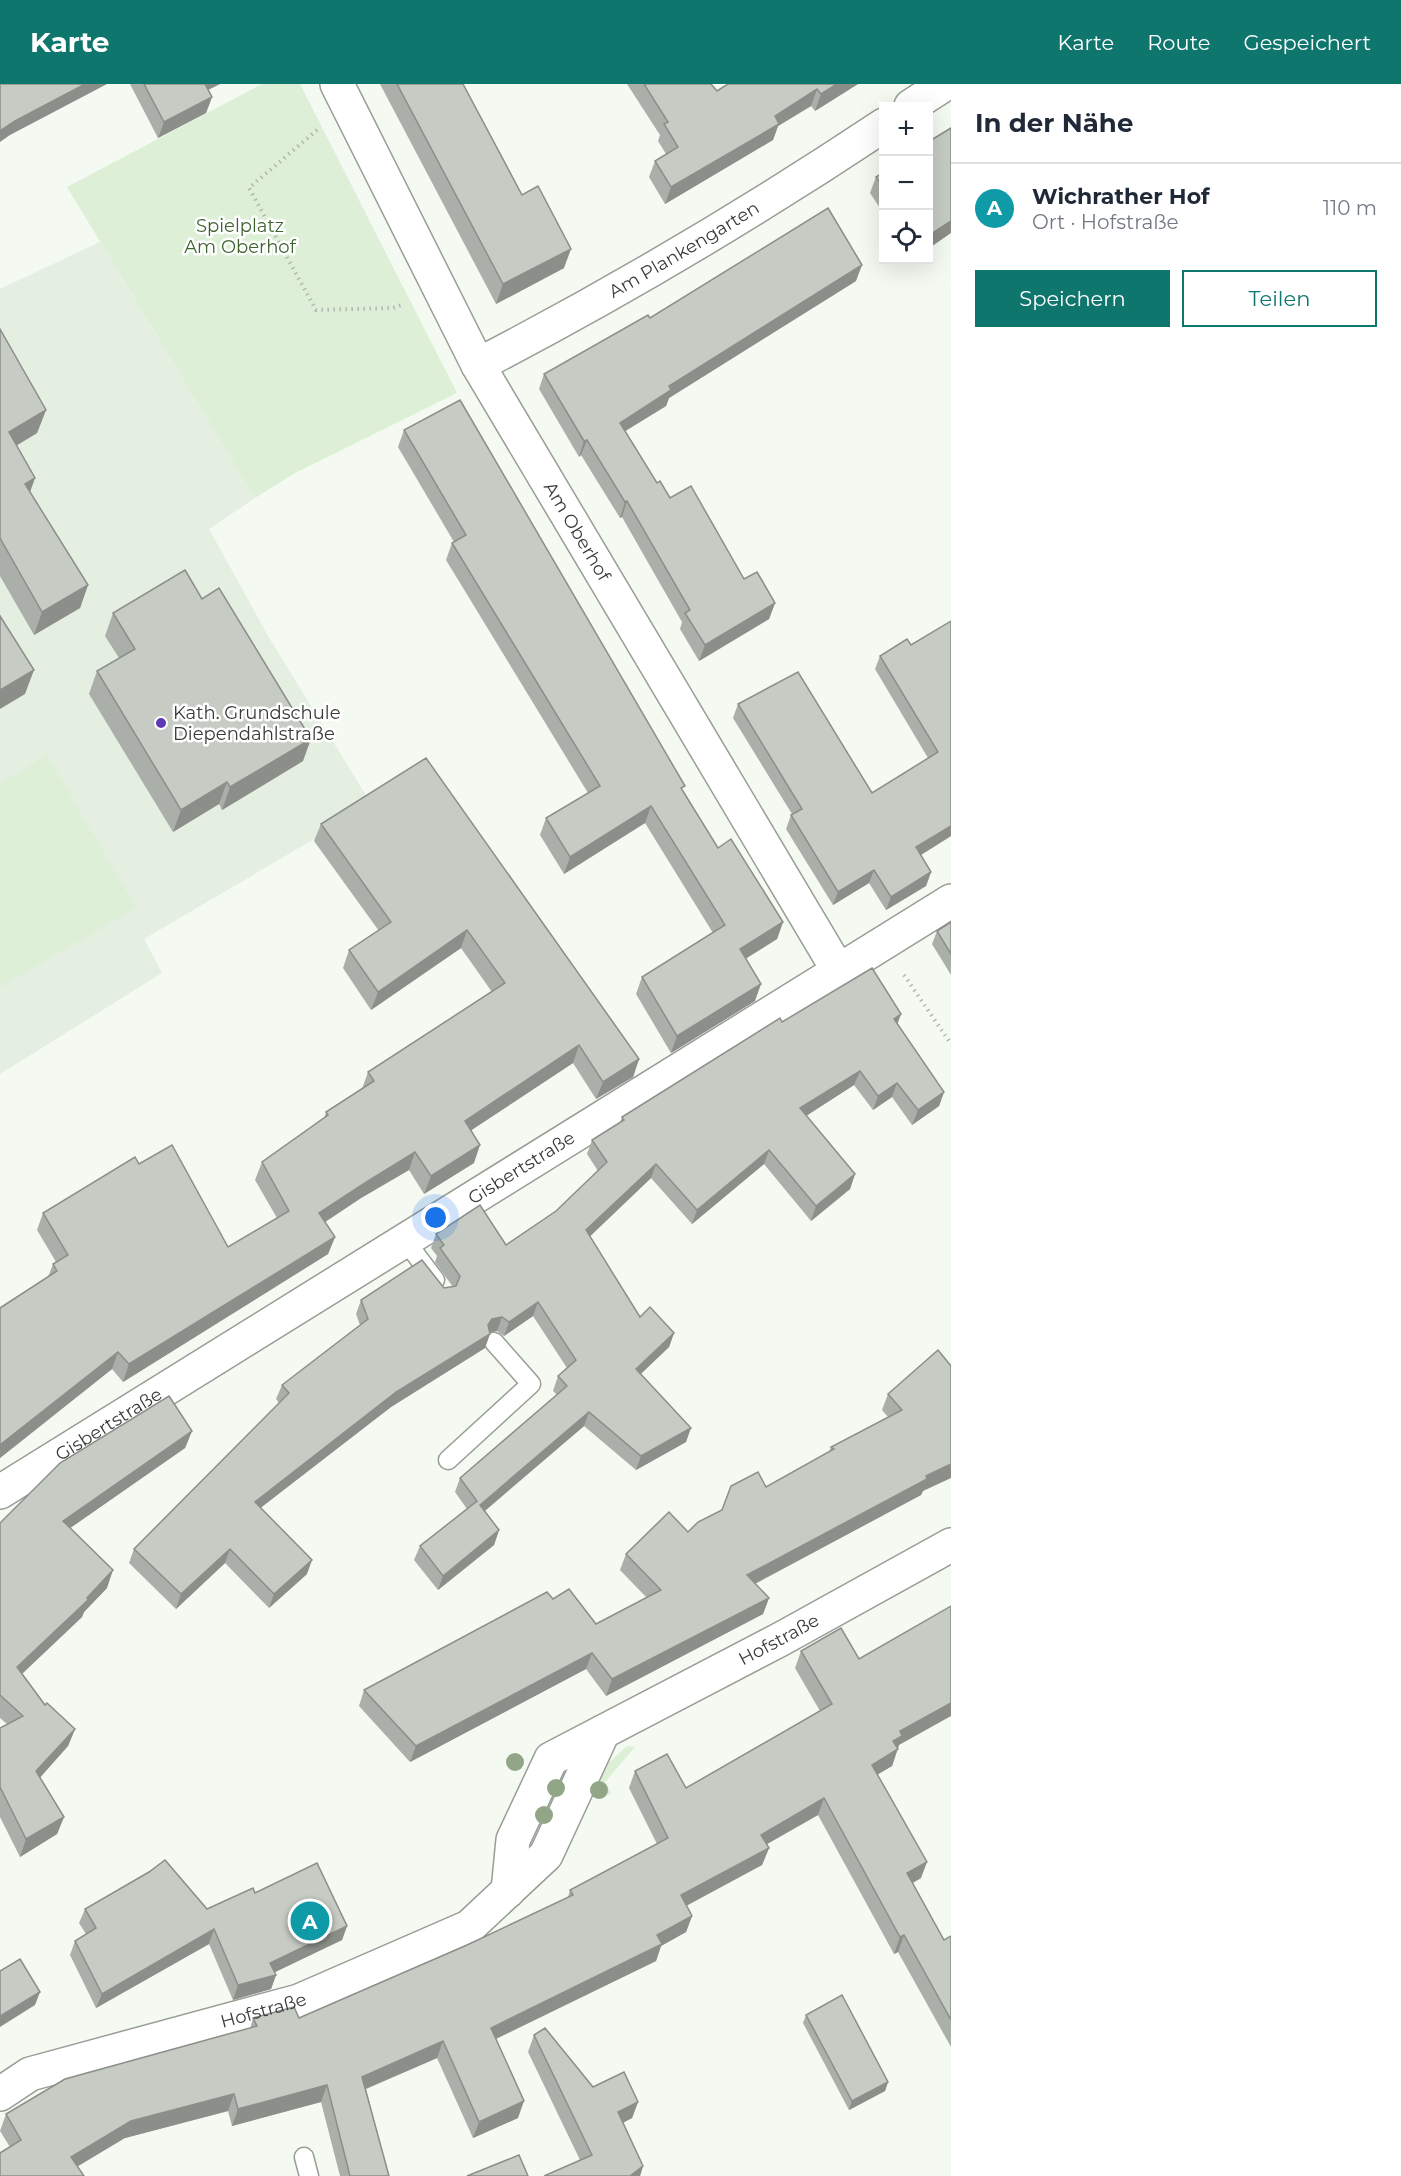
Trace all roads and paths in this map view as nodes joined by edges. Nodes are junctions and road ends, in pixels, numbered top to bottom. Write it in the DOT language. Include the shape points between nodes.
graph roads {
  1 [pos="945,84"];
  2 [pos="342,94"];
  3 [pos="917,102"];
  4 [pos="879,128"];
  5 [pos="438,290"];
  6 [pos="478,366"];
  7 [pos="951,901"];
  8 [pos="884,942"];
  9 [pos="838,970"];
  10 [pos="951,1044"];
  11 [pos="404,1239"];
  12 [pos="444,1292"];
  13 [pos="494,1342"];
  14 [pos="448,1460"];
  15 [pos="0,1492"];
  16 [pos="951,1545"];
  17 [pos="0,2094"];
  18 [pos="304,2157"];
  19 [pos="309,2176"];
  1 -- 3 [label="street"];
  2 -- 5 [label="street, Am Oberhof"];
  2 -- 5 [label="path" via="249,188 316,310 393,308"];
  4 -- 6 [label="street, Am Plankengarten" via="704,237"];
  5 -- 6 [label="street, Am Oberhof"];
  6 -- 9 [label="street, Am Oberhof"];
  7 -- 8 [label="street, Gisbertstraße"];
  8 -- 9 [label="street, Gisbertstraße"];
  8 -- 10 [label="path"];
  9 -- 11 [label="street, Gisbertstraße"];
  11 -- 12 [label="lane"];
  11 -- 15 [label="street, Gisbertstraße"];
  13 -- 14 [label="lane" via="531,1384"];
  16 -- 17 [label="street, Hofstraße" via="551,1759 513,1840 508,1891 469,1927 299,2001 30,2074"];
  18 -- 19 [label="lane"];
}
